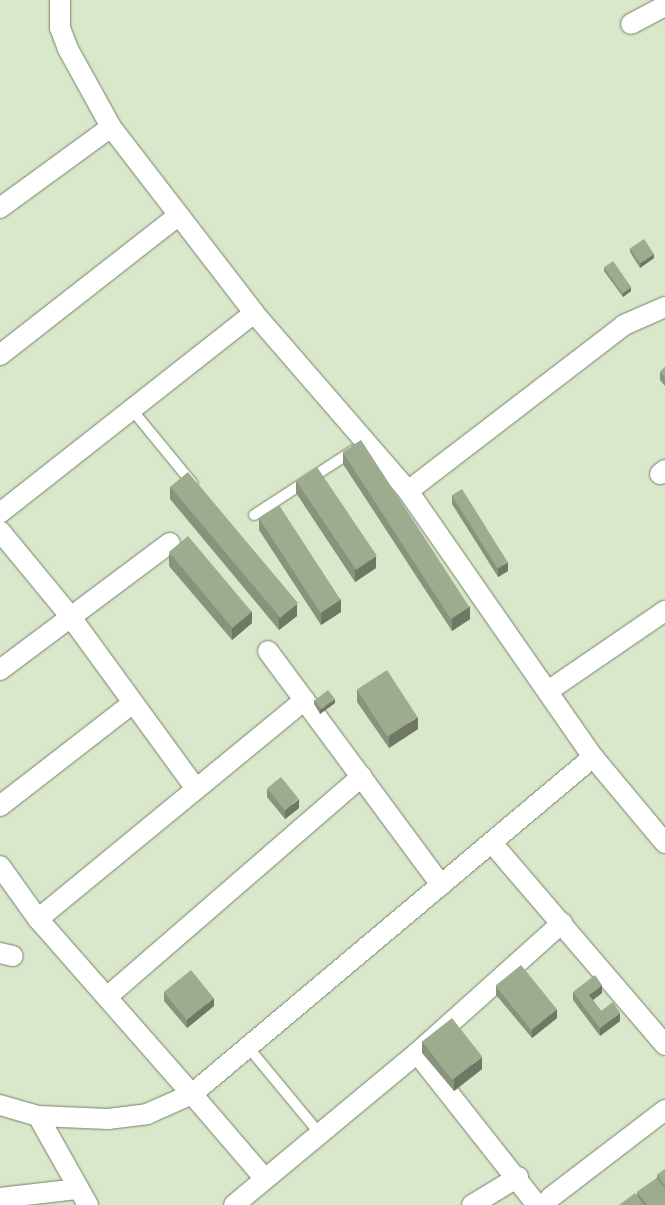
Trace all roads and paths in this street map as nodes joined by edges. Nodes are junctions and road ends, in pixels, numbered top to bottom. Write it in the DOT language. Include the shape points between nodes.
graph roads {
  1 [pos="60,0"];
  2 [pos="665,6"];
  3 [pos="631,24"];
  4 [pos="111,127"];
  5 [pos="2,203"];
  6 [pos="179,215"];
  7 [pos="665,308"];
  8 [pos="254,313"];
  9 [pos="0,355"];
  10 [pos="133,411"];
  11 [pos="368,441"];
  12 [pos="408,491"];
  13 [pos="203,496"];
  14 [pos="0,513"];
  15 [pos="254,516"];
  16 [pos="0,531"];
  17 [pos="170,543"];
  18 [pos="665,611"];
  19 [pos="70,616"];
  20 [pos="268,651"];
  21 [pos="0,670"];
  22 [pos="548,692"];
  23 [pos="305,700"];
  24 [pos="133,703"];
  25 [pos="593,757"];
  26 [pos="362,776"];
  27 [pos="196,789"];
  28 [pos="0,806"];
  29 [pos="492,842"];
  30 [pos="665,843"];
  31 [pos="0,866"];
  32 [pos="441,885"];
  33 [pos="38,919"];
  34 [pos="562,923"];
  35 [pos="107,997"];
  36 [pos="665,1045"];
  37 [pos="248,1047"];
  38 [pos="417,1053"];
  39 [pos="192,1094"];
  40 [pos="0,1105"];
  41 [pos="665,1110"];
  42 [pos="38,1116"];
  43 [pos="320,1134"];
  44 [pos="518,1177"];
  45 [pos="265,1180"];
  46 [pos="83,1197"];
  47 [pos="0,1198"];
  48 [pos="544,1202"];
  49 [pos="234,1205"];
  50 [pos="472,1205"];
  1 -- 4 [label="street" via="60,28 68,49"];
  2 -- 3 [label="street"];
  4 -- 5 [label="street"];
  4 -- 6 [label="street"];
  6 -- 8 [label="street"];
  6 -- 9 [label="street"];
  7 -- 12 [label="street" via="624,325"];
  8 -- 10 [label="street"];
  8 -- 11 [label="street"];
  10 -- 13 [label="lane"];
  10 -- 14 [label="street"];
  11 -- 12 [label="street"];
  11 -- 15 [label="lane"];
  12 -- 22 [label="street"];
  16 -- 19 [label="street"];
  17 -- 19 [label="street"];
  18 -- 22 [label="street"];
  19 -- 21 [label="street"];
  19 -- 24 [label="street"];
  20 -- 23 [label="street"];
  22 -- 25 [label="street"];
  23 -- 26 [label="street"];
  23 -- 27 [label="street"];
  24 -- 27 [label="street"];
  24 -- 28 [label="street"];
  25 -- 29 [label="street"];
  25 -- 30 [label="street"];
  26 -- 32 [label="street"];
  26 -- 35 [label="street"];
  27 -- 33 [label="street"];
  29 -- 32 [label="street"];
  29 -- 34 [label="street"];
  31 -- 33 [label="street"];
  32 -- 37 [label="street"];
  33 -- 35 [label="street"];
  34 -- 36 [label="street"];
  34 -- 38 [label="street"];
  35 -- 39 [label="street"];
  37 -- 39 [label="street"];
  37 -- 43 [label="lane"];
  38 -- 43 [label="street"];
  38 -- 44 [label="street"];
  39 -- 42 [label="street" via="147,1114 108,1120"];
  39 -- 45 [label="street"];
  40 -- 42 [label="street"];
  41 -- 48 [label="street"];
  42 -- 46 [label="street"];
  43 -- 45 [label="street"];
  44 -- 48 [label="street"];
  44 -- 50 [label="street"];
  45 -- 49 [label="street"];
  46 -- 47 [label="street"];
}
